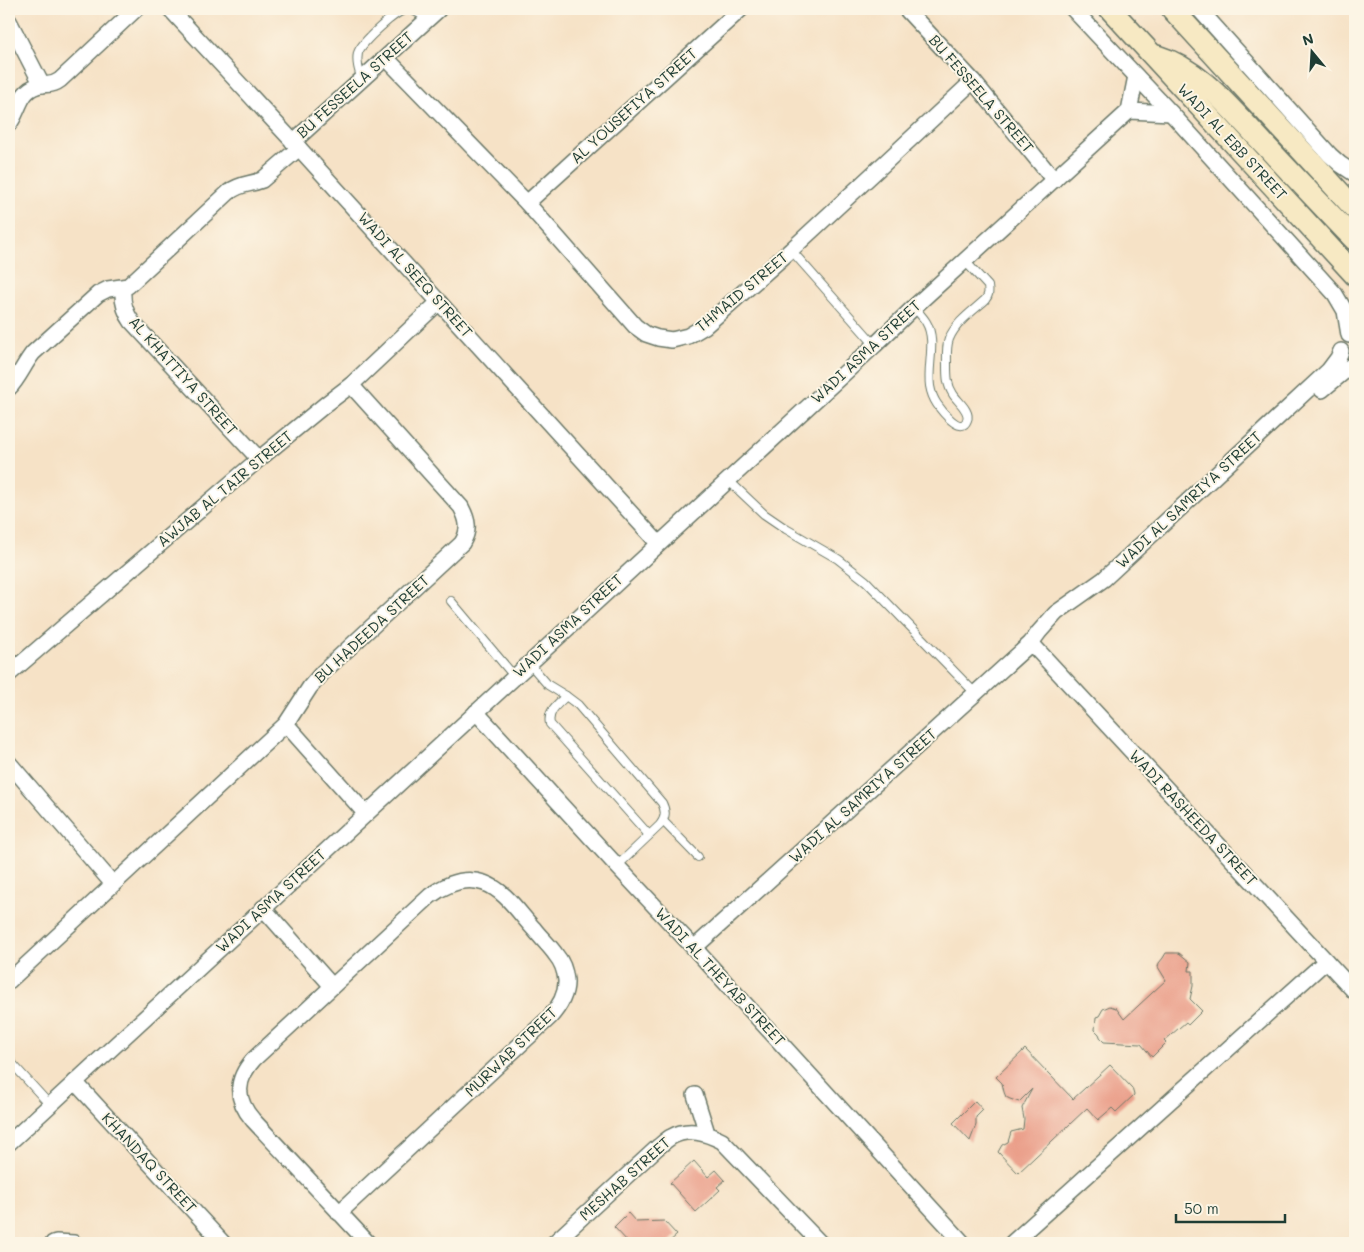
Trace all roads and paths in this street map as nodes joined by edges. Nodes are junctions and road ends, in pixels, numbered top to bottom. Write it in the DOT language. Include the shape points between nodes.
graph roads {
  1 [pos="136,9"];
  2 [pos="170,9"];
  3 [pos="741,9"];
  4 [pos="906,9"];
  5 [pos="1073,9"];
  6 [pos="1110,9"];
  7 [pos="1172,9"];
  8 [pos="1199,9"];
  9 [pos="434,14"];
  10 [pos="9,21"];
  11 [pos="1152,54"];
  12 [pos="386,58"];
  13 [pos="1136,76"];
  14 [pos="362,80"];
  15 [pos="973,81"];
  16 [pos="42,85"];
  17 [pos="1129,111"];
  18 [pos="1171,114"];
  19 [pos="9,124"];
  20 [pos="296,145"];
  21 [pos="1355,174"];
  22 [pos="1054,180"];
  23 [pos="527,203"];
  24 [pos="1355,208"];
  25 [pos="1355,240"];
  26 [pos="791,250"];
  27 [pos="965,261"];
  28 [pos="1355,275"];
  29 [pos="122,288"];
  30 [pos="439,302"];
  31 [pos="914,307"];
  32 [pos="1352,333"];
  33 [pos="874,345"];
  34 [pos="1341,351"];
  35 [pos="1353,367"];
  36 [pos="351,385"];
  37 [pos="9,388"];
  38 [pos="259,459"];
  39 [pos="728,480"];
  40 [pos="658,543"];
  41 [pos="451,601"];
  42 [pos="1032,644"];
  43 [pos="529,663"];
  44 [pos="9,674"];
  45 [pos="514,676"];
  46 [pos="976,694"];
  47 [pos="566,696"];
  48 [pos="476,712"];
  49 [pos="286,724"];
  50 [pos="9,763"];
  51 [pos="366,814"];
  52 [pos="663,821"];
  53 [pos="649,835"];
  54 [pos="698,856"];
  55 [pos="617,866"];
  56 [pos="113,884"];
  57 [pos="263,908"];
  58 [pos="694,948"];
  59 [pos="1326,961"];
  60 [pos="9,981"];
  61 [pos="332,986"];
  62 [pos="1355,992"];
  63 [pos="9,1060"];
  64 [pos="75,1082"];
  65 [pos="695,1095"];
  66 [pos="50,1105"];
  67 [pos="706,1133"];
  68 [pos="9,1143"];
  69 [pos="339,1213"];
  70 [pos="811,1240"];
  71 [pos="53,1243"];
  72 [pos="74,1243"];
  73 [pos="224,1243"];
  74 [pos="368,1243"];
  75 [pos="554,1243"];
  76 [pos="963,1243"];
  77 [pos="1012,1243"];
  1 -- 16 [label="street" via="60,80 52,85"];
  2 -- 20 [label="street, WADI AL SEEQ STREET"];
  3 -- 23 [label="street, AL YOUSEFIYA STREET"];
  4 -- 15 [label="street, BU FESSEELA STREET"];
  5 -- 13 [label="street"];
  6 -- 11 [label="street, WADI AL EBB STREET"];
  7 -- 24 [label="street"];
  8 -- 21 [label="street" via="1330,155"];
  9 -- 12 [label="street, BU FESSEELA STREET"];
  9 -- 14 [label="lane" via="402,10 364,42 357,59"];
  10 -- 16 [label="street"];
  11 -- 25 [label="street" via="1181,65 1209,87"];
  11 -- 28 [label="street, WADI AL EBB STREET"];
  12 -- 14 [label="street, BU FESSEELA STREET"];
  12 -- 23 [label="street, THMAID STREET"];
  13 -- 17 [label="street"];
  13 -- 18 [label="street"];
  14 -- 20 [label="street, BU FESSEELA STREET"];
  15 -- 22 [label="street, BU FESSEELA STREET"];
  15 -- 26 [label="street, THMAID STREET"];
  16 -- 19 [label="street" via="34,87 22,98"];
  17 -- 18 [label="street"];
  17 -- 22 [label="street, WADI ASMA STREET"];
  18 -- 32 [label="street" via="1335,294"];
  20 -- 29 [label="street" via="262,180 242,184 229,192 132,283"];
  20 -- 30 [label="street, WADI AL SEEQ STREET"];
  22 -- 27 [label="street, WADI ASMA STREET"];
  23 -- 26 [label="street, THMAID STREET" via="635,326 658,338 679,339 705,326"];
  26 -- 33 [label="lane"];
  27 -- 31 [label="street, WADI ASMA STREET"];
  27 -- 31 [label="lane" via="989,291 985,300 959,324 949,340 948,384 968,415 961,425 953,422 933,396 930,334 926,321"];
  29 -- 37 [label="street" via="98,294 33,353"];
  29 -- 38 [label="street, AL KHATTIYA STREET" via="125,310 132,322"];
  30 -- 36 [label="street, AWJAB AL TAIR STREET"];
  30 -- 40 [label="street, WADI AL SEEQ STREET"];
  31 -- 33 [label="street, WADI ASMA STREET"];
  32 -- 34 [label="street, WADI AL SAMRIYA STREET" via="1344,339"];
  33 -- 39 [label="street, WADI ASMA STREET"];
  34 -- 35 [label="street" via="1346,363"];
  34 -- 42 [label="street, WADI AL SAMRIYA STREET" via="1329,370 1104,579 1056,613"];
  35 -- 42 [label="street, WADI AL SAMRIYA STREET" via="1330,382 1119,577 1048,635"];
  36 -- 38 [label="street, AWJAB AL TAIR STREET"];
  36 -- 49 [label="street, BU HADEEDA STREET" via="461,507 468,530 458,549 323,672"];
  38 -- 44 [label="street, AWJAB AL TAIR STREET"];
  39 -- 40 [label="street, WADI ASMA STREET"];
  39 -- 46 [label="lane" via="770,518 838,559 866,581"];
  40 -- 43 [label="street, WADI ASMA STREET"];
  41 -- 45 [label="lane"];
  42 -- 46 [label="street, WADI AL SAMRIYA STREET"];
  42 -- 59 [label="street, WADI RASHEEDA STREET"];
  43 -- 45 [label="street, WADI ASMA STREET"];
  43 -- 47 [label="lane" via="548,685"];
  45 -- 48 [label="street, WADI ASMA STREET"];
  46 -- 58 [label="street, WADI AL SAMRIYA STREET"];
  47 -- 52 [label="lane" via="578,705 662,803"];
  47 -- 53 [label="lane" via="551,710 550,724"];
  48 -- 51 [label="street, WADI ASMA STREET"];
  48 -- 55 [label="street, WADI AL THEYAB STREET"];
  49 -- 51 [label="street"];
  49 -- 56 [label="street, BU HADEEDA STREET"];
  50 -- 56 [label="street"];
  51 -- 57 [label="street, WADI ASMA STREET"];
  52 -- 53 [label="lane"];
  52 -- 54 [label="lane"];
  53 -- 55 [label="lane"];
  55 -- 58 [label="street, WADI AL THEYAB STREET"];
  56 -- 60 [label="street, BU HADEEDA STREET"];
  57 -- 61 [label="street"];
  57 -- 64 [label="street, WADI ASMA STREET"];
  58 -- 76 [label="street, WADI AL THEYAB STREET"];
  59 -- 62 [label="street, WADI RASHEEDA STREET"];
  59 -- 77 [label="street"];
  61 -- 69 [label="street, MURWAB STREET" via="250,1063 241,1078 240,1089 246,1111"];
  61 -- 69 [label="street, MURWAB STREET" via="430,896 442,887 470,880 484,883 507,899 557,956 564,968 566,981 559,1007 550,1018"];
  63 -- 66 [label="lane"];
  64 -- 66 [label="street, WADI ASMA STREET"];
  64 -- 73 [label="street, KHANDAQ STREET"];
  65 -- 67 [label="street"];
  66 -- 68 [label="street, WADI ASMA STREET"];
  67 -- 70 [label="street" via="722,1141"];
  67 -- 75 [label="street, MESHAB STREET" via="672,1136"];
  69 -- 74 [label="street, MURWAB STREET"];
  71 -- 72 [label="street"];
}
